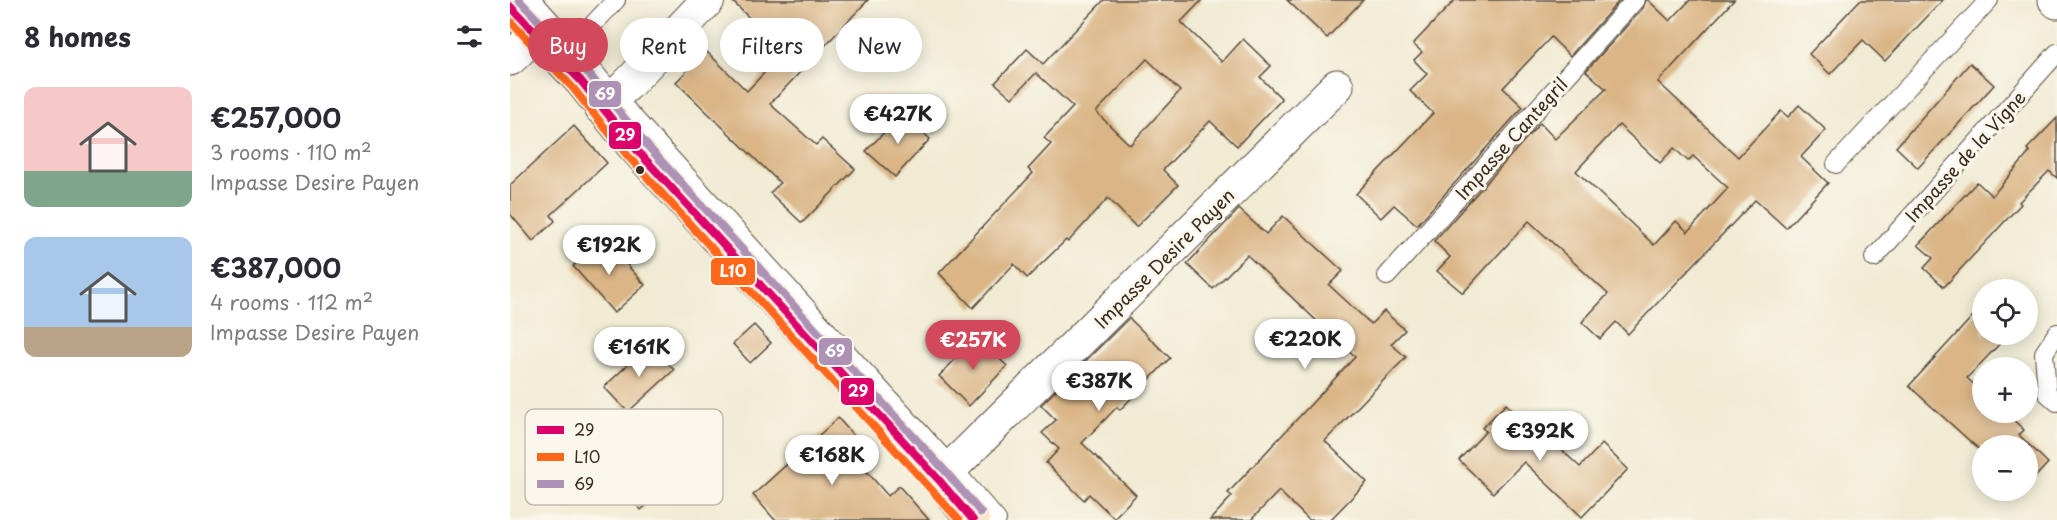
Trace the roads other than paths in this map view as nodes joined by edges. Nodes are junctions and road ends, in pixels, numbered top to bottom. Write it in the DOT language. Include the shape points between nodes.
graph roads {
  1 [pos="532,0"];
  2 [pos="616,0"];
  3 [pos="708,0"];
  4 [pos="1635,0"];
  5 [pos="1989,0"];
  6 [pos="510,6"];
  7 [pos="544,18"];
  8 [pos="599,18"];
  9 [pos="528,25"];
  10 [pos="528,42"];
  11 [pos="2057,53"];
  12 [pos="510,59"];
  13 [pos="576,72"];
  14 [pos="1337,86"];
  15 [pos="608,102"];
  16 [pos="1836,164"];
  17 [pos="1874,258"];
  18 [pos="1387,276"];
  19 [pos="2057,333"];
  20 [pos="2057,402"];
  21 [pos="946,474"];
  22 [pos="973,520"];
  23 [pos="997,520"];
  1 -- 7 [label="lane"];
  2 -- 8 [label="lane"];
  3 -- 15 [label="street"];
  4 -- 18 [label="lane, Impasse Cantegril"];
  5 -- 16 [label="lane"];
  6 -- 9 [label="main road"];
  10 -- 12 [label="street"];
  11 -- 17 [label="lane, Impasse de la Vigne"];
  13 -- 15 [label="main road" via="581,81"];
  14 -- 21 [label="street, Impasse Desire Payen"];
  15 -- 21 [label="main road"];
  19 -- 20 [label="lane" via="2044,353 2047,393"];
  21 -- 22 [label="main road"];
  21 -- 23 [label="lane"];
}
